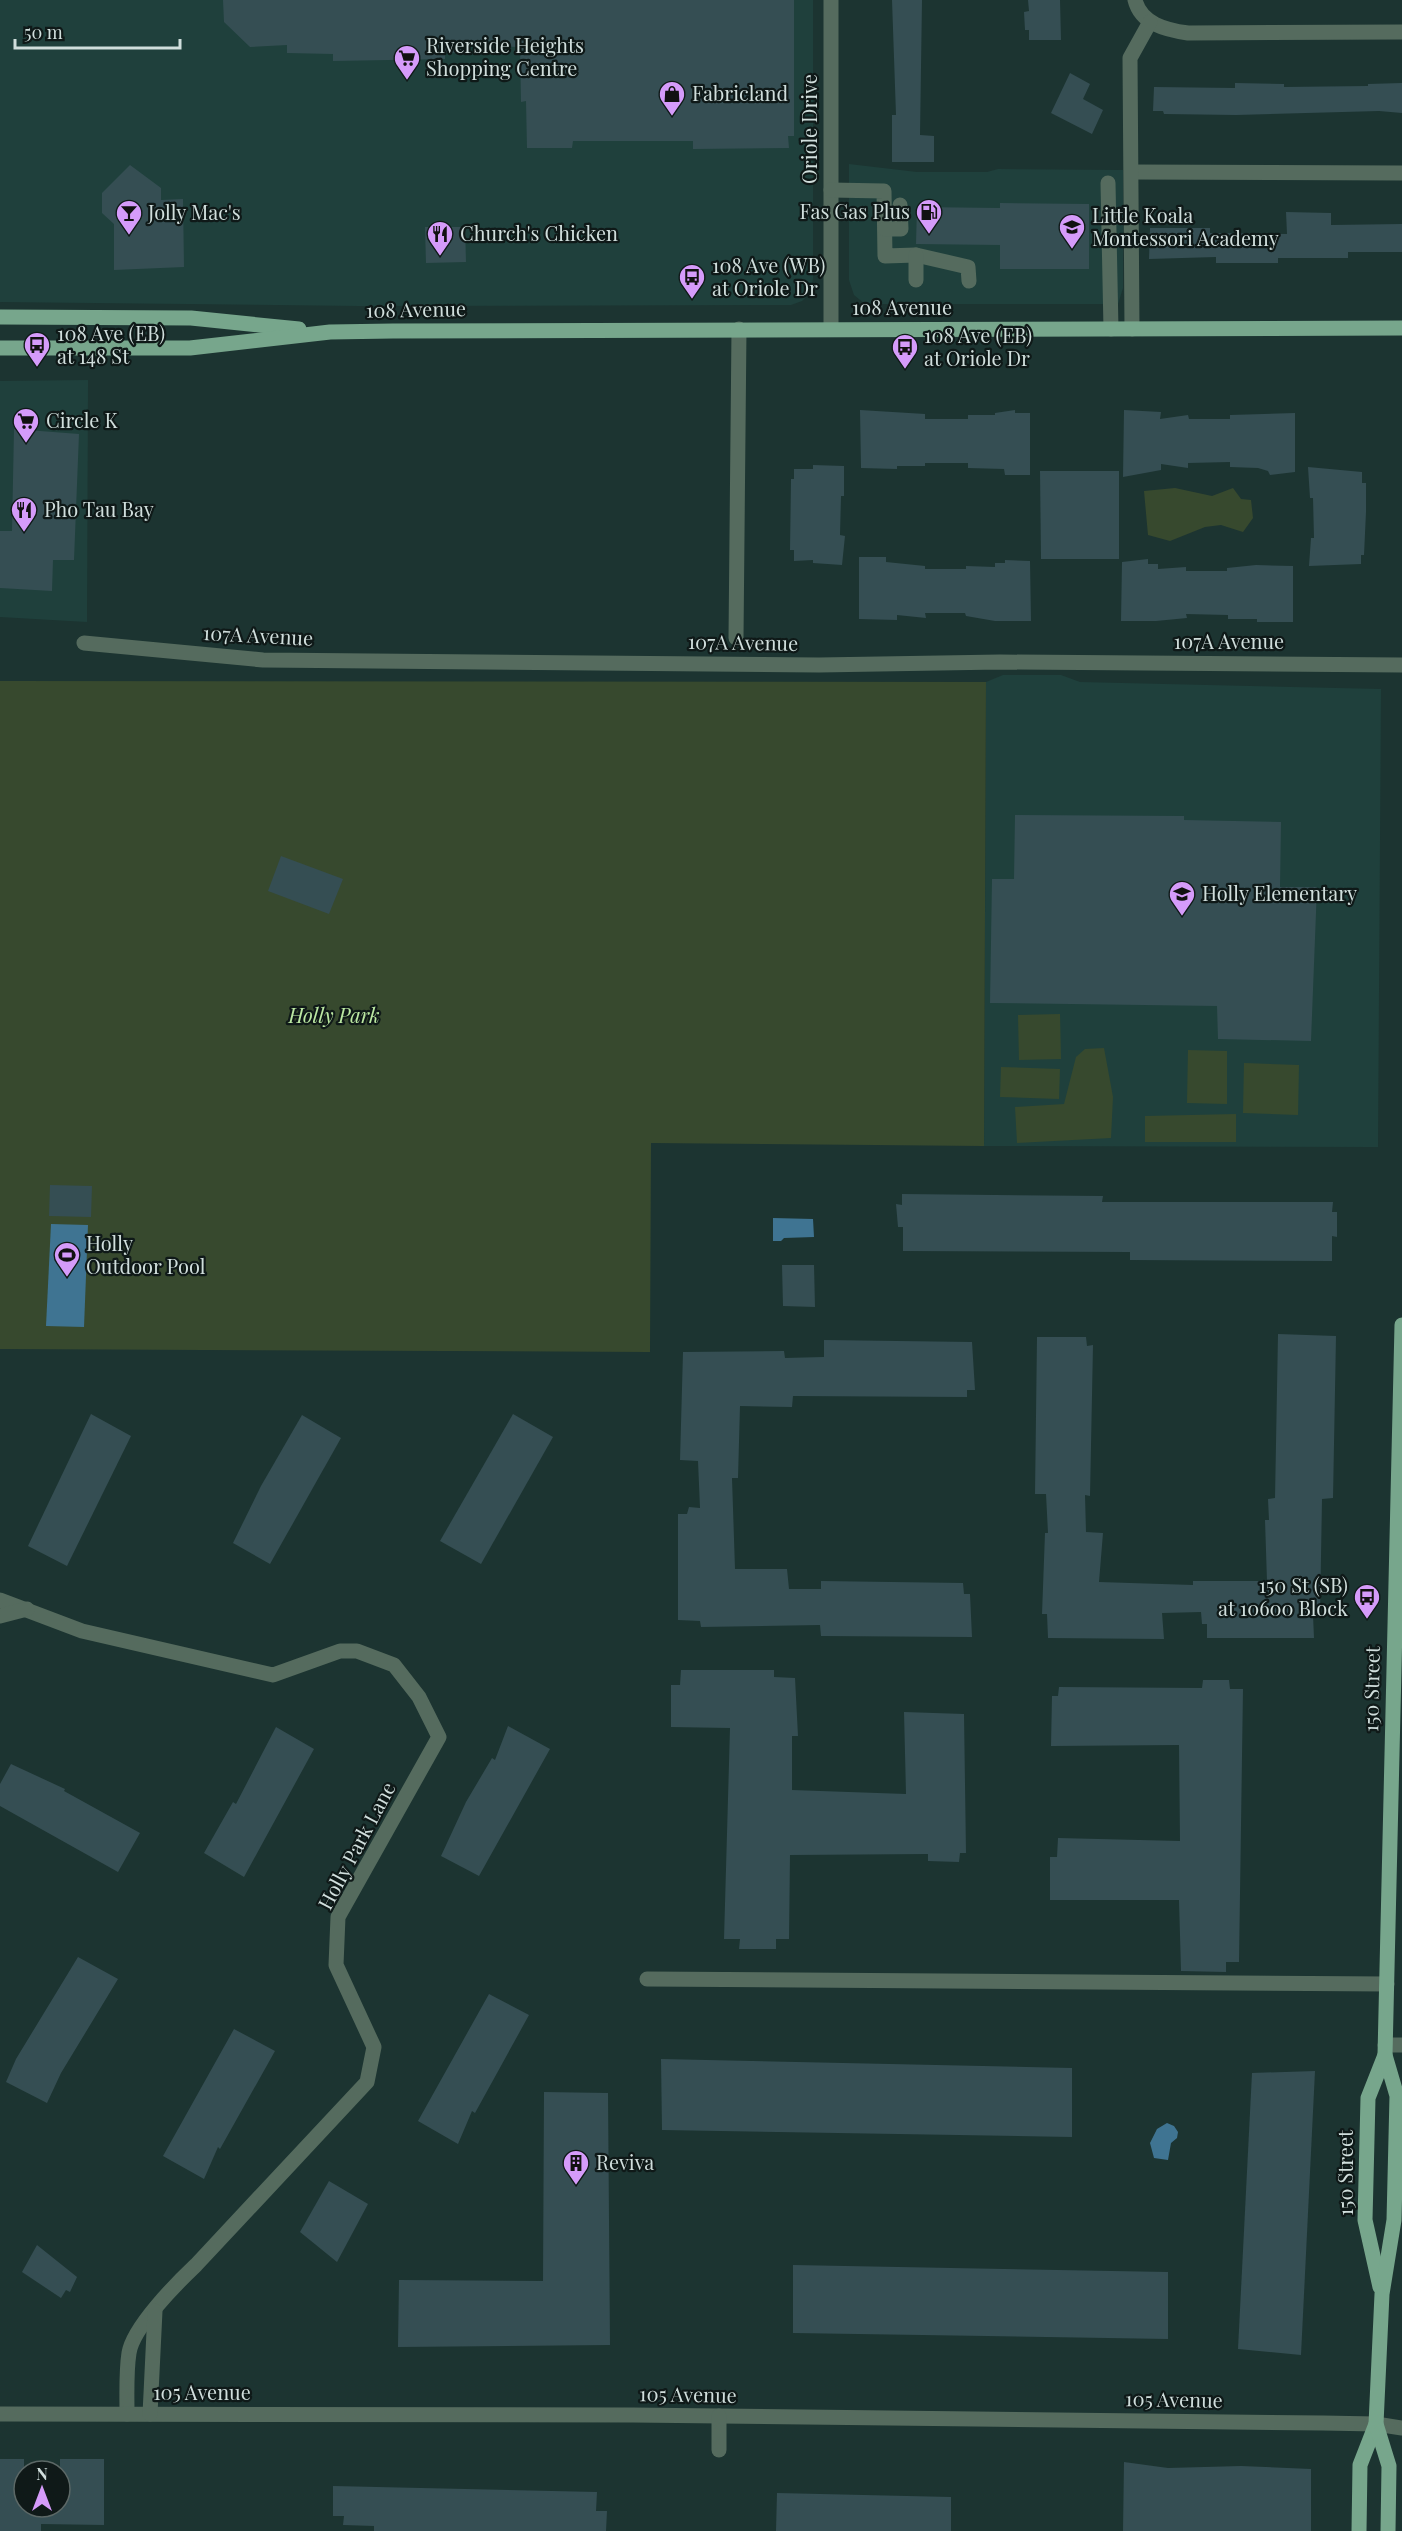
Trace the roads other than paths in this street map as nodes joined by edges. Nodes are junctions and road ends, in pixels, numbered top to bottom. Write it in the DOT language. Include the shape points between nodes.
graph roads {
  1 [pos="831,0"];
  2 [pos="1135,0"];
  3 [pos="1150,22"];
  4 [pos="1402,32"];
  5 [pos="1132,172"];
  6 [pos="1402,173"];
  7 [pos="1108,183"];
  8 [pos="831,190"];
  9 [pos="900,205"];
  10 [pos="885,230"];
  11 [pos="916,255"];
  12 [pos="916,280"];
  13 [pos="969,281"];
  14 [pos="0,318"];
  15 [pos="1402,328"];
  16 [pos="739,329"];
  17 [pos="831,329"];
  18 [pos="1111,329"];
  19 [pos="1132,329"];
  20 [pos="330,332"];
  21 [pos="0,348"];
  22 [pos="736,638"];
  23 [pos="84,643"];
  24 [pos="1402,665"];
  25 [pos="1402,1324"];
  26 [pos="0,1599"];
  27 [pos="27,1609"];
  28 [pos="0,1616"];
  29 [pos="647,1979"];
  30 [pos="1387,1984"];
  31 [pos="1402,2045"];
  32 [pos="1385,2050"];
  33 [pos="1399,2147"];
  34 [pos="1382,2294"];
  35 [pos="155,2311"];
  36 [pos="0,2414"];
  37 [pos="127,2414"];
  38 [pos="150,2414"];
  39 [pos="719,2416"];
  40 [pos="1402,2418"];
  41 [pos="1376,2424"];
  42 [pos="1402,2428"];
  43 [pos="719,2450"];
  44 [pos="1359,2531"];
  45 [pos="1388,2531"];
  1 -- 8 [label="street, Oriole Drive"];
  2 -- 3 [label="street"];
  3 -- 4 [label="street" via="1188,33"];
  3 -- 5 [label="street" via="1130,58"];
  5 -- 6 [label="street"];
  5 -- 19 [label="street"];
  7 -- 18 [label="street"];
  8 -- 10 [label="street" via="884,191"];
  8 -- 17 [label="street, Oriole Drive"];
  9 -- 10 [label="street" via="901,230"];
  10 -- 11 [label="street" via="885,256"];
  11 -- 12 [label="street"];
  11 -- 13 [label="street" via="968,267"];
  14 -- 20 [label="main road, 108 Avenue" via="191,318"];
  15 -- 19 [label="main road, 108 Avenue"];
  16 -- 17 [label="main road, 108 Avenue"];
  16 -- 20 [label="main road, 108 Avenue"];
  16 -- 22 [label="street"];
  17 -- 18 [label="main road, 108 Avenue"];
  18 -- 19 [label="main road, 108 Avenue"];
  20 -- 21 [label="main road, 108 Avenue" via="190,348"];
  23 -- 24 [label="street, 107A Avenue" via="263,660"];
  25 -- 30 [label="main road, 150 Street"];
  26 -- 27 [label="street, Holly Park Lane"];
  27 -- 28 [label="street"];
  27 -- 35 [label="street, Holly Park Lane" via="82,1631 273,1675 340,1651 357,1651 394,1665 419,1697 439,1737 338,1917 336,1965 374,2047 367,2082 169,2290"];
  29 -- 30 [label="street"];
  30 -- 32 [label="main road, 150 Street"];
  31 -- 32 [label="street"];
  32 -- 33 [label="main road, 150 Street" via="1397,2096"];
  32 -- 34 [label="main road, 150 Street" via="1368,2098 1365,2220"];
  33 -- 34 [label="main road, 150 Street" via="1394,2220"];
  34 -- 41 [label="main road, 150 Street"];
  35 -- 37 [label="street, Holly Park Lane" via="147,2317 129,2351"];
  35 -- 38 [label="street"];
  36 -- 37 [label="street, 105 Avenue"];
  37 -- 38 [label="street, 105 Avenue"];
  38 -- 39 [label="street, 105 Avenue"];
  39 -- 41 [label="street, 105 Avenue"];
  39 -- 43 [label="street"];
  40 -- 41 [label="street, 105 Avenue"];
  41 -- 42 [label="street, 105 Avenue"];
  41 -- 44 [label="main road, 150 Street" via="1360,2465"];
  41 -- 45 [label="main road, 150 Street" via="1389,2466"];
}
